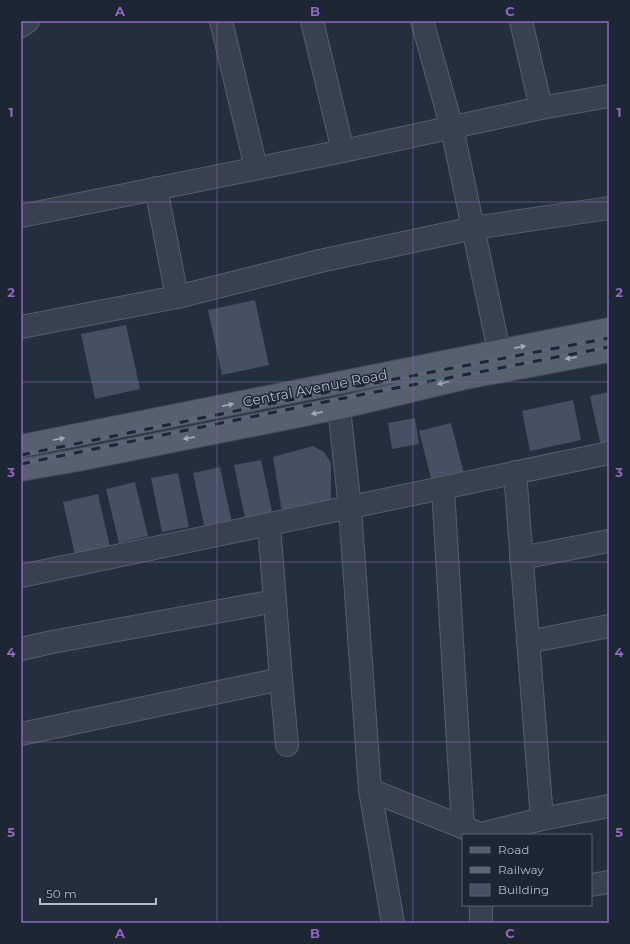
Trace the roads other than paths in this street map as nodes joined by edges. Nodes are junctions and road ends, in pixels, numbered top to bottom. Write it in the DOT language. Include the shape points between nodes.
graph roads {
  1 [pos="28,21"];
  2 [pos="221,21"];
  3 [pos="312,21"];
  4 [pos="422,21"];
  5 [pos="521,21"];
  6 [pos="21,26"];
  7 [pos="609,96"];
  8 [pos="541,108"];
  9 [pos="452,128"];
  10 [pos="343,151"];
  11 [pos="256,168"];
  12 [pos="156,188"];
  13 [pos="609,208"];
  14 [pos="21,216"];
  15 [pos="474,228"];
  16 [pos="177,297"];
  17 [pos="21,327"];
  18 [pos="609,329"];
  19 [pos="609,351"];
  20 [pos="499,352"];
  21 [pos="339,408"];
  22 [pos="21,446"];
  23 [pos="609,453"];
  24 [pos="21,470"];
  25 [pos="515,472"];
  26 [pos="443,488"];
  27 [pos="350,508"];
  28 [pos="269,525"];
  29 [pos="609,541"];
  30 [pos="521,558"];
  31 [pos="21,576"];
  32 [pos="275,601"];
  33 [pos="609,626"];
  34 [pos="528,642"];
  35 [pos="21,649"];
  36 [pos="281,679"];
  37 [pos="21,734"];
  38 [pos="288,745"];
  39 [pos="370,790"];
  40 [pos="609,806"];
  41 [pos="542,819"];
  42 [pos="475,832"];
  43 [pos="609,882"];
  44 [pos="592,885"];
  45 [pos="482,906"];
  46 [pos="393,923"];
  47 [pos="481,923"];
  1 -- 6 [label="street"];
  2 -- 11 [label="street"];
  3 -- 10 [label="street"];
  4 -- 9 [label="street"];
  5 -- 8 [label="street"];
  7 -- 8 [label="street"];
  8 -- 9 [label="street"];
  9 -- 10 [label="street"];
  9 -- 15 [label="street"];
  10 -- 11 [label="street"];
  11 -- 12 [label="street"];
  12 -- 14 [label="street"];
  12 -- 16 [label="street"];
  13 -- 15 [label="street"];
  15 -- 16 [label="street" via="320,261"];
  15 -- 20 [label="street"];
  16 -- 17 [label="street"];
  20 -- 18 [label="main road, Central Avenue Road, one-way"];
  19 -- 21 [label="main road, one-way" via="465,378"];
  22 -- 20 [label="main road, Central Avenue Road, one-way"];
  21 -- 24 [label="main road, one-way"];
  21 -- 27 [label="street"];
  23 -- 25 [label="street"];
  25 -- 26 [label="street"];
  25 -- 30 [label="street"];
  26 -- 27 [label="street"];
  26 -- 42 [label="street"];
  27 -- 28 [label="street"];
  27 -- 39 [label="street"];
  28 -- 31 [label="street"];
  28 -- 32 [label="street"];
  29 -- 30 [label="street"];
  30 -- 34 [label="street"];
  32 -- 35 [label="street"];
  32 -- 36 [label="street"];
  33 -- 34 [label="street"];
  34 -- 41 [label="street"];
  36 -- 37 [label="street"];
  36 -- 38 [label="street"];
  39 -- 42 [label="street"];
  39 -- 46 [label="street"];
  40 -- 41 [label="street"];
  41 -- 42 [label="street"];
  43 -- 44 [label="street"];
  45 -- 47 [label="street"];
}
